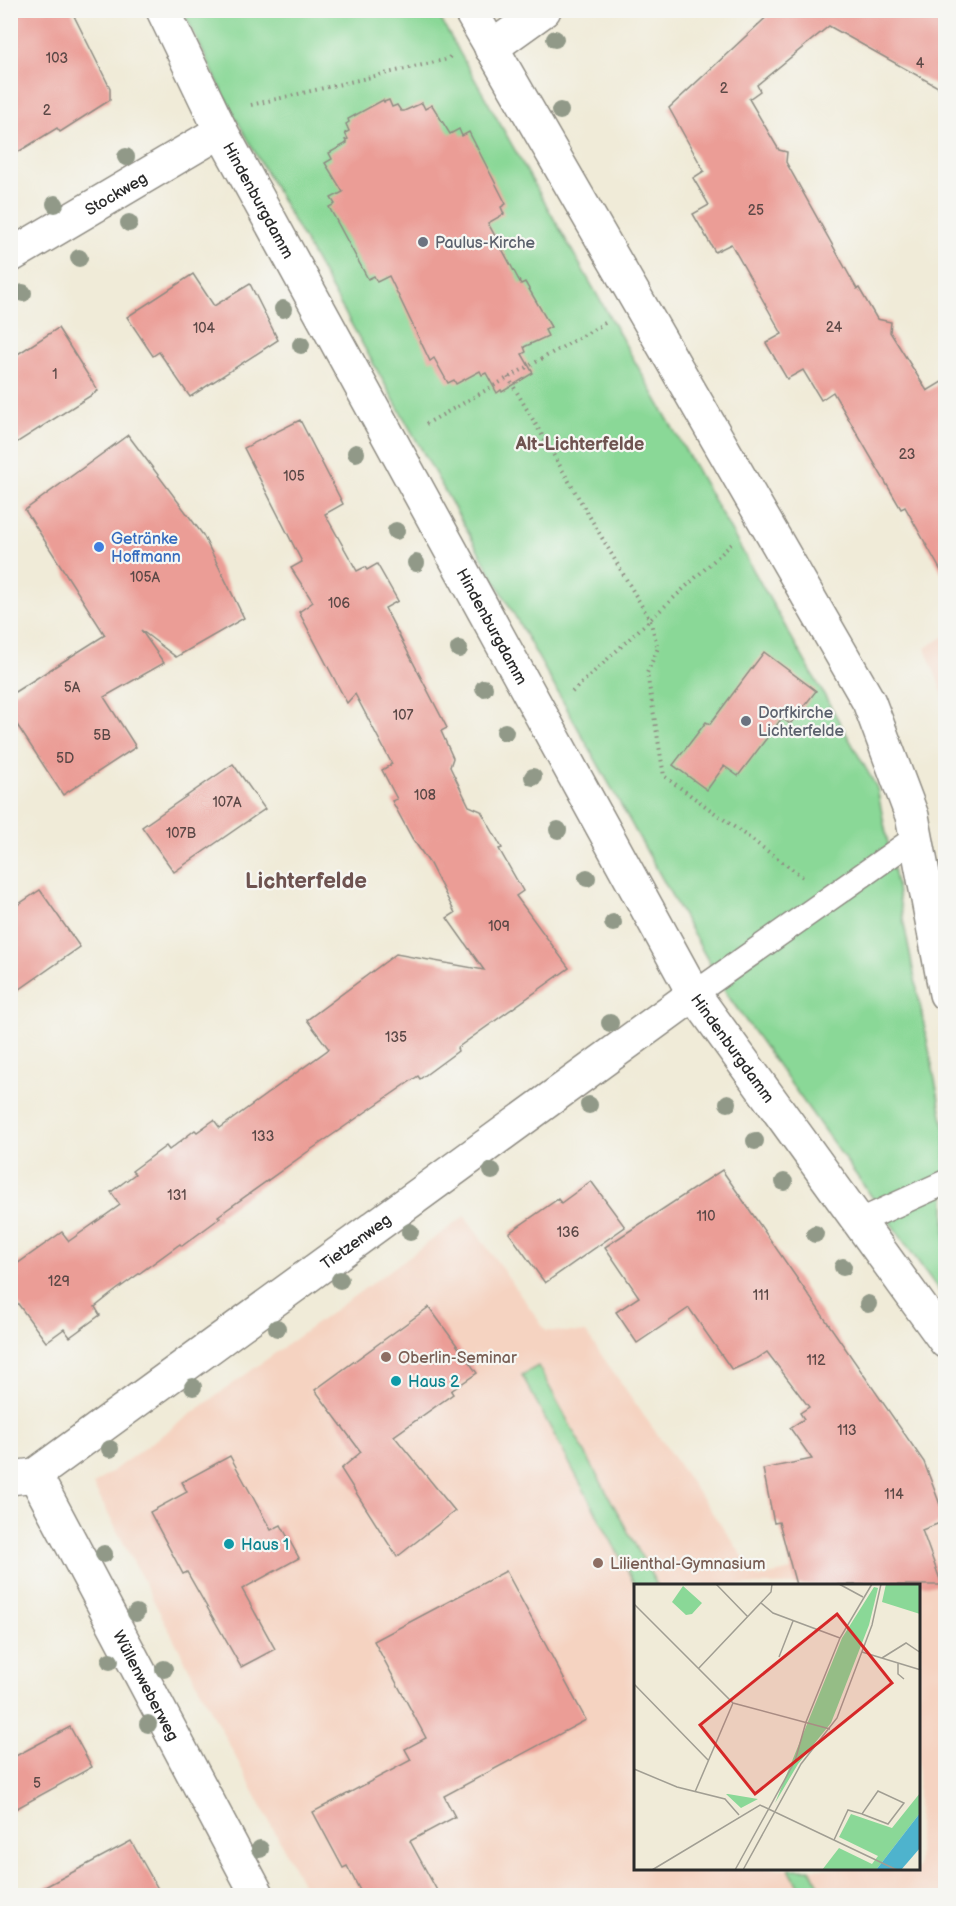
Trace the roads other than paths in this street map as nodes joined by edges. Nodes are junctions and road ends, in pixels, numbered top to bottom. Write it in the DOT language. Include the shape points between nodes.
graph roads {
  1 [pos="163,10"];
  2 [pos="470,10"];
  3 [pos="544,10"];
  4 [pos="491,48"];
  5 [pos="221,131"];
  6 [pos="10,256"];
  7 [pos="918,836"];
  8 [pos="694,994"];
  9 [pos="945,994"];
  10 [pos="945,1182"];
  11 [pos="858,1222"];
  12 [pos="945,1342"];
  13 [pos="23,1477"];
  14 [pos="258,1896"];
  1 -- 5 [label="main road, Hindenburgdamm"];
  2 -- 4 [label="main road"];
  3 -- 4 [label="main road"];
  4 -- 7 [label="main road" via="869,702"];
  5 -- 6 [label="main road, Stockweg"];
  5 -- 8 [label="main road, Hindenburgdamm"];
  7 -- 8 [label="lane"];
  7 -- 9 [label="main road"];
  8 -- 11 [label="main road, Hindenburgdamm"];
  8 -- 13 [label="main road, Tietzenweg"];
  10 -- 11 [label="lane"];
  11 -- 12 [label="main road, Hindenburgdamm"];
  13 -- 14 [label="main road, Wüllenweberweg"];
}
